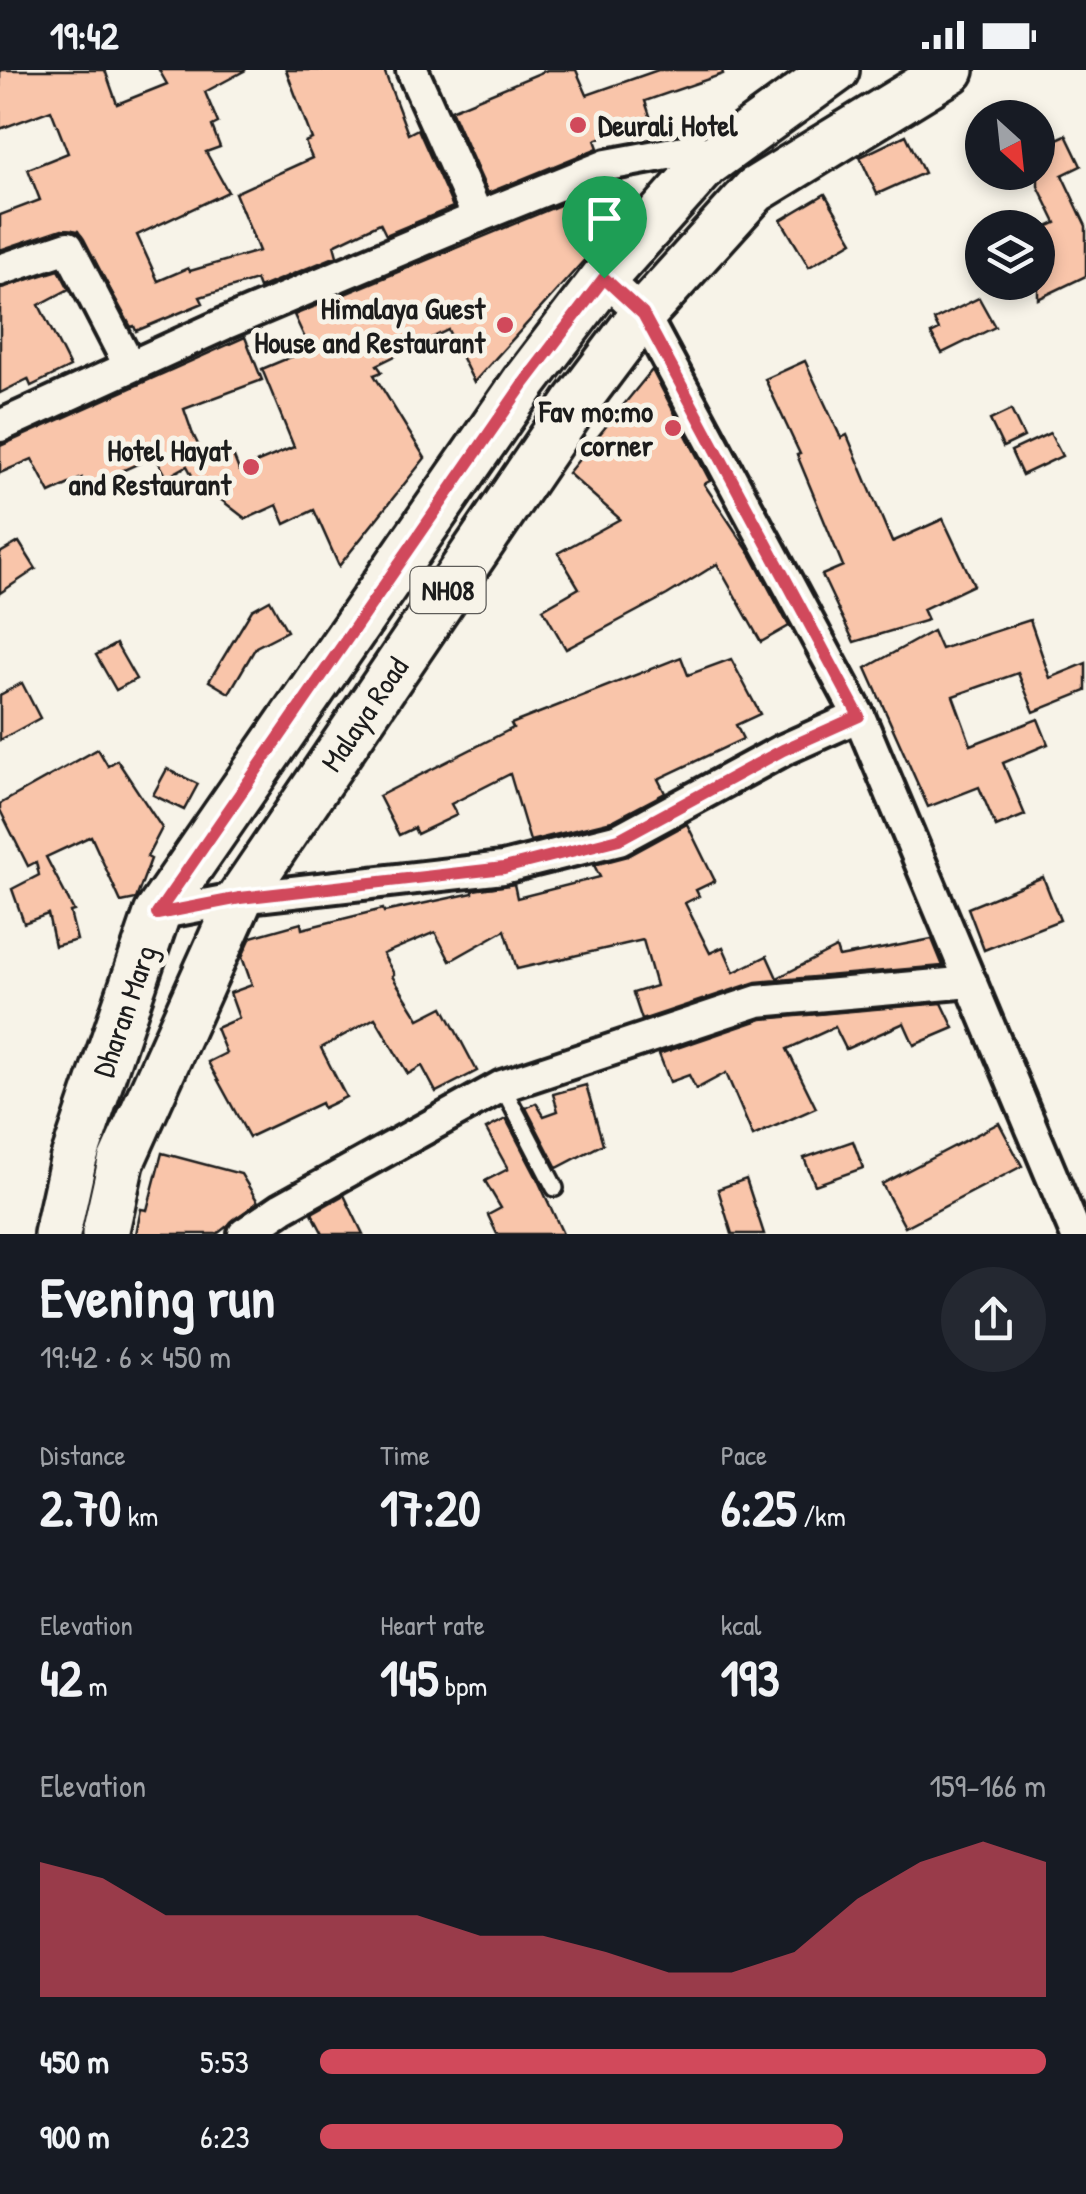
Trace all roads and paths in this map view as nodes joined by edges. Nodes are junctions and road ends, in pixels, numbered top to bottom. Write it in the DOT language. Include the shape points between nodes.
graph roads {
  1 [pos="412,70"];
  2 [pos="836,70"];
  3 [pos="951,70"];
  4 [pos="706,164"];
  5 [pos="478,216"];
  6 [pos="0,270"];
  7 [pos="604,278"];
  8 [pos="643,314"];
  9 [pos="129,365"];
  10 [pos="0,426"];
  11 [pos="859,716"];
  12 [pos="240,898"];
  13 [pos="157,914"];
  14 [pos="971,982"];
  15 [pos="502,1086"];
  16 [pos="555,1188"];
  17 [pos="57,1234"];
  18 [pos="106,1234"];
  19 [pos="244,1234"];
  20 [pos="1076,1234"];
  1 -- 5 [label="street"];
  2 -- 4 [label="main road, Dharan Marg / NH08"];
  3 -- 8 [label="main road, Malaya Road / NH08" via="755,190"];
  4 -- 5 [label="street" via="696,149 607,165"];
  4 -- 7 [label="main road, Dharan Marg / NH08"];
  5 -- 9 [label="street"];
  6 -- 9 [label="street" via="68,247"];
  7 -- 8 [label="street"];
  7 -- 13 [label="main road, Dharan Marg / NH08" via="513,398"];
  8 -- 11 [label="street"];
  8 -- 12 [label="main road, Malaya Road / NH08" via="576,402"];
  9 -- 10 [label="street"];
  11 -- 12 [label="street" via="619,839 504,868"];
  11 -- 14 [label="street"];
  12 -- 13 [label="street"];
  12 -- 18 [label="main road, Malaya Road / NH08" via="121,1162"];
  13 -- 17 [label="main road, Dharan Marg / NH08" via="73,1160"];
  14 -- 15 [label="street" via="758,1001"];
  14 -- 20 [label="street"];
  15 -- 16 [label="lane"];
  15 -- 19 [label="street"];
}
